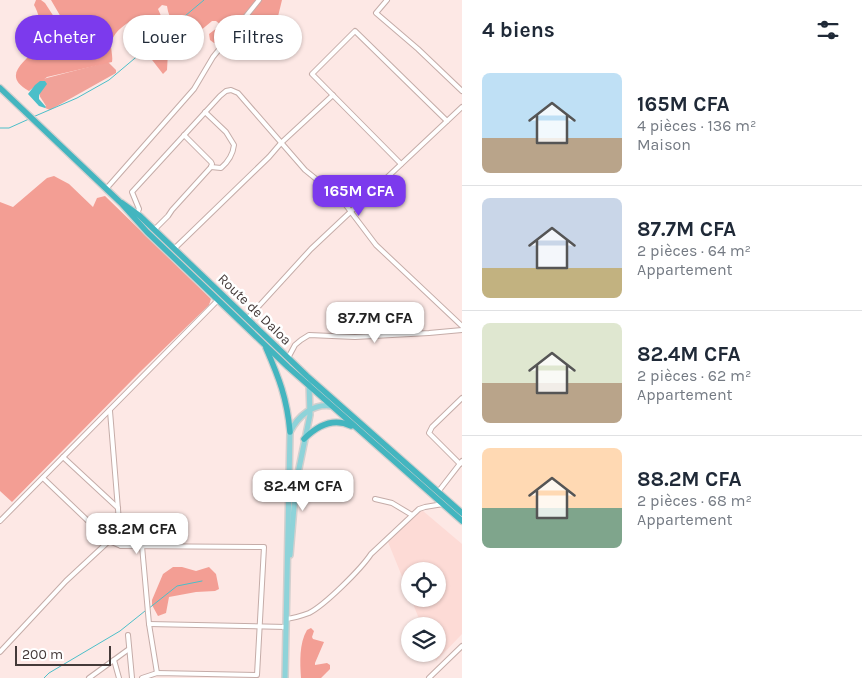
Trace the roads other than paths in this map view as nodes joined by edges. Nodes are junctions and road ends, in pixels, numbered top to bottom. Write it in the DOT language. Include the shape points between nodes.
graph roads {
  1 [pos="259,0"];
  2 [pos="387,0"];
  3 [pos="0,88"];
  4 [pos="462,91"];
  5 [pos="333,95"];
  6 [pos="462,107"];
  7 [pos="205,112"];
  8 [pos="447,121"];
  9 [pos="184,135"];
  10 [pos="281,143"];
  11 [pos="401,164"];
  12 [pos="211,167"];
  13 [pos="106,189"];
  14 [pos="121,203"];
  15 [pos="351,211"];
  16 [pos="138,214"];
  17 [pos="154,230"];
  18 [pos="174,248"];
  19 [pos="218,300"];
  20 [pos="247,319"];
  21 [pos="462,326"];
  22 [pos="462,330"];
  23 [pos="264,344"];
  24 [pos="288,358"];
  25 [pos="307,376"];
  26 [pos="310,387"];
  27 [pos="462,398"];
  28 [pos="331,406"];
  29 [pos="343,408"];
  30 [pos="110,410"];
  31 [pos="311,410"];
  32 [pos="356,428"];
  33 [pos="290,432"];
  34 [pos="304,439"];
  35 [pos="63,458"];
  36 [pos="461,462"];
  37 [pos="43,478"];
  38 [pos="438,492"];
  39 [pos="375,499"];
  40 [pos="443,504"];
  41 [pos="118,508"];
  42 [pos="461,510"];
  43 [pos="412,515"];
  44 [pos="0,521"];
  45 [pos="462,522"];
  46 [pos="109,541"];
  47 [pos="121,546"];
  48 [pos="142,546"];
  49 [pos="287,580"];
  50 [pos="286,619"];
  51 [pos="149,624"];
  52 [pos="261,626"];
  53 [pos="286,627"];
  54 [pos="128,636"];
  55 [pos="462,646"];
  56 [pos="129,649"];
  57 [pos="0,652"];
  58 [pos="114,660"];
  59 [pos="435,671"];
  60 [pos="157,673"];
  61 [pos="89,678"];
  62 [pos="118,678"];
  63 [pos="132,678"];
  64 [pos="142,678"];
  65 [pos="285,678"];
  66 [pos="429,678"];
  67 [pos="438,678"];
  1 -- 13 [label="street" via="213,57 194,89"];
  2 -- 4 [label="street" via="376,13"];
  3 -- 13 [label="highway"];
  5 -- 8 [label="street" via="312,74 356,31"];
  5 -- 10 [label="street"];
  5 -- 11 [label="street"];
  6 -- 8 [label="street"];
  7 -- 9 [label="street"];
  7 -- 10 [label="street" via="231,90 238,93"];
  7 -- 12 [label="street" via="226,132 234,145 226,164 221,168"];
  8 -- 11 [label="street"];
  9 -- 12 [label="street" via="211,162"];
  9 -- 16 [label="street" via="132,192"];
  10 -- 15 [label="street" via="305,170"];
  10 -- 18 [label="street"];
  11 -- 15 [label="street"];
  12 -- 17 [label="street"];
  13 -- 14 [label="highway"];
  14 -- 16 [label="highway, Route de Daloa"];
  14 -- 19 [label="highway, Route de Daloa"];
  15 -- 20 [label="street"];
  15 -- 21 [label="street" via="376,245"];
  16 -- 17 [label="highway, Route de Daloa"];
  17 -- 18 [label="highway, Route de Daloa"];
  18 -- 20 [label="highway, Route de Daloa"];
  19 -- 23 [label="highway, Route de Daloa"];
  19 -- 30 [label="street"];
  20 -- 24 [label="highway, Route de Daloa"];
  22 -- 24 [label="street" via="355,337 310,335 295,345"];
  23 -- 26 [label="highway, Route de Daloa"];
  23 -- 33 [label="highway" via="286,400"];
  24 -- 25 [label="highway, Route de Daloa"];
  25 -- 26 [label="main road"];
  25 -- 29 [label="highway, Route de Daloa"];
  26 -- 28 [label="highway, Route de Daloa"];
  26 -- 31 [label="main road"];
  27 -- 36 [label="street" via="428,433"];
  28 -- 29 [label="main road"];
  28 -- 31 [label="main road"];
  28 -- 32 [label="highway, Route de Daloa"];
  29 -- 38 [label="highway, Route de Daloa"];
  30 -- 35 [label="street"];
  30 -- 41 [label="street"];
  31 -- 33 [label="main road" via="298,419"];
  31 -- 34 [label="main road"];
  32 -- 34 [label="highway" via="346,423 328,423"];
  32 -- 40 [label="highway, Route de Daloa"];
  33 -- 49 [label="main road"];
  34 -- 49 [label="main road" via="296,483"];
  35 -- 37 [label="street"];
  35 -- 41 [label="street"];
  36 -- 38 [label="street"];
  37 -- 44 [label="street"];
  37 -- 46 [label="street"];
  38 -- 42 [label="highway, Route de Daloa"];
  39 -- 43 [label="street" via="392,503"];
  40 -- 43 [label="street" via="425,506"];
  40 -- 45 [label="highway, Route de Daloa"];
  41 -- 47 [label="street"];
  43 -- 50 [label="street" via="332,594 310,612"];
  46 -- 47 [label="street"];
  46 -- 57 [label="street" via="66,581"];
  47 -- 48 [label="street"];
  48 -- 51 [label="street"];
  48 -- 52 [label="street" via="264,546"];
  49 -- 50 [label="main road"];
  50 -- 53 [label="main road"];
  51 -- 52 [label="street"];
  51 -- 60 [label="street"];
  52 -- 53 [label="street"];
  52 -- 60 [label="street" via="257,675"];
  53 -- 65 [label="main road"];
  54 -- 56 [label="street"];
  55 -- 59 [label="street"];
  56 -- 58 [label="street"];
  56 -- 63 [label="street"];
  58 -- 61 [label="street"];
  58 -- 62 [label="street"];
  59 -- 66 [label="street"];
  59 -- 67 [label="street"];
  60 -- 64 [label="street"];
}
